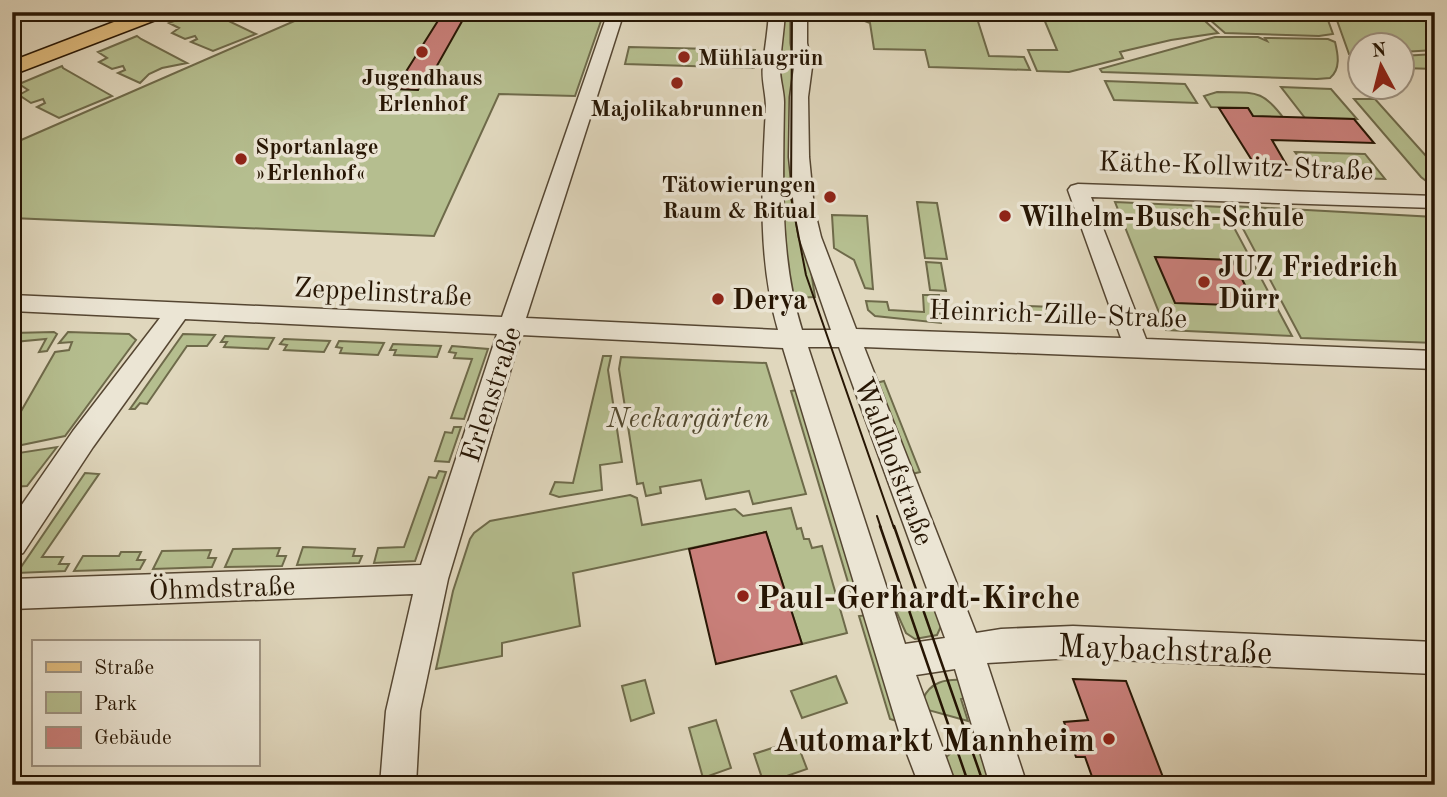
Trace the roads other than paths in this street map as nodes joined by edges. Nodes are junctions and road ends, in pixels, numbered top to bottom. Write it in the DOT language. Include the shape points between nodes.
graph roads {
  1 [pos="159,12"];
  2 [pos="616,12"];
  3 [pos="777,12"];
  4 [pos="799,12"];
  5 [pos="12,69"];
  6 [pos="1435,202"];
  7 [pos="12,303"];
  8 [pos="56,307"];
  9 [pos="179,310"];
  10 [pos="12,315"];
  11 [pos="511,327"];
  12 [pos="847,337"];
  13 [pos="791,338"];
  14 [pos="1137,348"];
  15 [pos="1435,360"];
  16 [pos="12,544"];
  17 [pos="432,579"];
  18 [pos="12,594"];
  19 [pos="966,651"];
  20 [pos="1435,658"];
  21 [pos="896,662"];
  22 [pos="398,785"];
  23 [pos="938,785"];
  24 [pos="1009,785"];
  1 -- 5 [label="main road"];
  2 -- 11 [label="street, Erlenstraße"];
  3 -- 13 [label="street, Waldhofstraße" via="771,67 774,247"];
  4 -- 12 [label="street, Waldhofstraße" via="804,208 831,301"];
  6 -- 14 [label="street, Käthe-Kollwitz-Straße" via="1078,190"];
  7 -- 8 [label="street, Zeppelinstraße"];
  8 -- 9 [label="street, Zeppelinstraße"];
  8 -- 10 [label="street, Zeppelinstraße"];
  9 -- 11 [label="street, Zeppelinstraße"];
  9 -- 16 [label="street"];
  11 -- 13 [label="street, Zeppelinstraße"];
  11 -- 17 [label="street, Erlenstraße"];
  12 -- 13 [label="street"];
  12 -- 14 [label="street, Heinrich-Zille-Straße"];
  12 -- 19 [label="street, Waldhofstraße"];
  13 -- 21 [label="street, Waldhofstraße"];
  14 -- 15 [label="street, Heinrich-Zille-Straße"];
  17 -- 18 [label="street, Öhmdstraße"];
  17 -- 22 [label="street, Erlenstraße" via="403,711"];
  19 -- 20 [label="street, Maybachstraße" via="1073,642"];
  19 -- 21 [label="street, Maybachstraße"];
  19 -- 24 [label="street, Waldhofstraße"];
  21 -- 23 [label="street, Waldhofstraße"];
}
